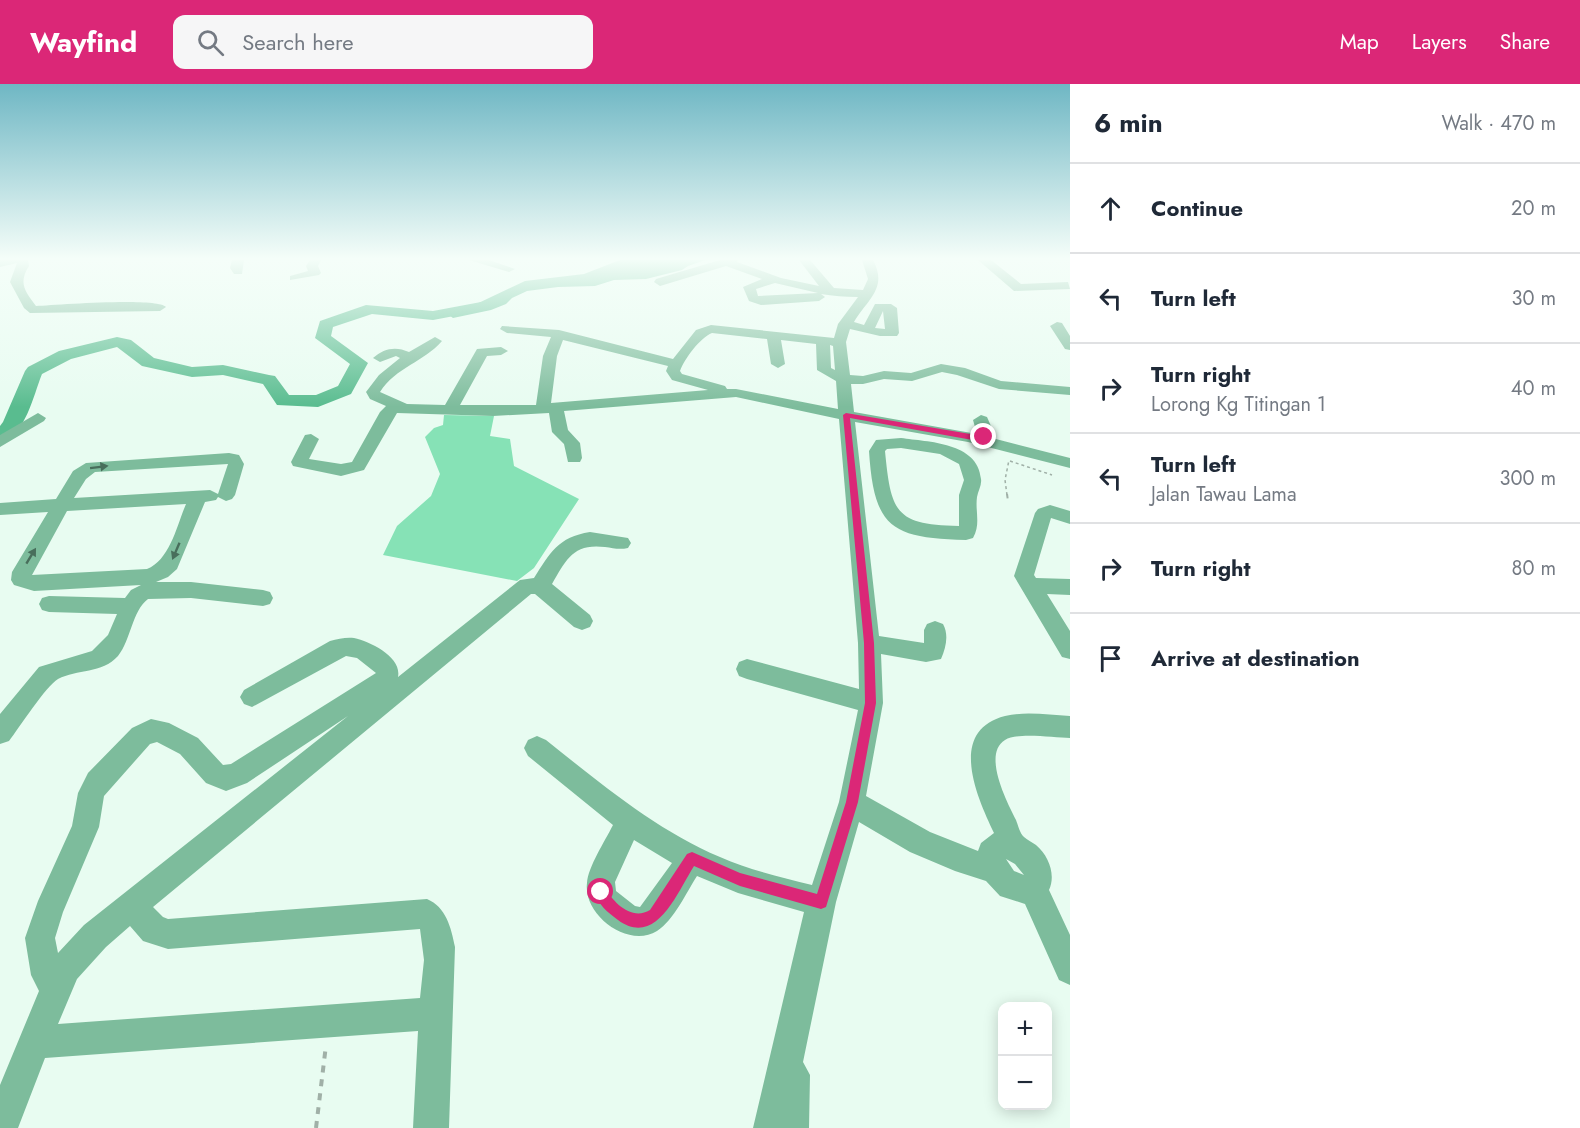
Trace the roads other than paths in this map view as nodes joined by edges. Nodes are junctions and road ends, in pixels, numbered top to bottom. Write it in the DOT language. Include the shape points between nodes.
graph roads {
  1 [pos="31,309"];
  2 [pos="66,309"];
  3 [pos="855,309"];
  4 [pos="1057,326"];
  5 [pos="507,329"];
  6 [pos="868,329"];
  7 [pos="560,334"];
  8 [pos="773,335"];
  9 [pos="836,336"];
  10 [pos="435,341"];
  11 [pos="663,346"];
  12 [pos="1070,346"];
  13 [pos="501,351"];
  14 [pos="380,358"];
  15 [pos="412,359"];
  16 [pos="678,361"];
  17 [pos="778,364"];
  18 [pos="842,379"];
  19 [pos="1070,391"];
  20 [pos="736,393"];
  21 [pos="402,407"];
  22 [pos="550,409"];
  23 [pos="450,410"];
  24 [pos="846,415"];
  25 [pos="38,418"];
  26 [pos="981,420"];
  27 [pos="311,439"];
  28 [pos="978,439"];
  29 [pos="0,442"];
  30 [pos="574,458"];
  31 [pos="1070,463"];
  32 [pos="852,479"];
  33 [pos="878,481"];
  34 [pos="198,497"];
  35 [pos="61,506"];
  36 [pos="0,509"];
  37 [pos="1070,518"];
  38 [pos="621,543"];
  39 [pos="540,586"];
  40 [pos="1070,587"];
  41 [pos="1032,588"];
  42 [pos="263,598"];
  43 [pos="49,604"];
  44 [pos="131,606"];
  45 [pos="582,621"];
  46 [pos="935,630"];
  47 [pos="869,643"];
  48 [pos="1070,650"];
  49 [pos="747,669"];
  50 [pos="252,697"];
  51 [pos="871,703"];
  52 [pos="1070,727"];
  53 [pos="0,733"];
  54 [pos="537,748"];
  55 [pos="852,802"];
  56 [pos="629,821"];
  57 [pos="1014,847"];
  58 [pos="692,859"];
  59 [pos="994,869"];
  60 [pos="1033,889"];
  61 [pos="821,902"];
  62 [pos="132,906"];
  63 [pos="1070,969"];
  64 [pos="55,990"];
  65 [pos="435,1013"];
  66 [pos="795,1026"];
  67 [pos="34,1042"];
  68 [pos="0,1128"];
  69 [pos="431,1128"];
  70 [pos="771,1128"];
  71 [pos="791,1128"];
  1 -- 2 [label="street"];
  3 -- 9 [label="street"];
  4 -- 12 [label="street"];
  5 -- 7 [label="street"];
  6 -- 9 [label="street"];
  7 -- 16 [label="street" via="607,348"];
  7 -- 22 [label="street" via="549,356"];
  8 -- 9 [label="street"];
  8 -- 16 [label="street" via="735,324 703,331"];
  8 -- 17 [label="street"];
  9 -- 18 [label="street"];
  10 -- 15 [label="street"];
  11 -- 16 [label="street"];
  13 -- 23 [label="street" via="482,351"];
  14 -- 15 [label="street" via="396,351"];
  15 -- 21 [label="street" via="381,379 373,392"];
  16 -- 20 [label="street" via="673,371 678,377"];
  18 -- 19 [label="street" via="912,376 941,368 999,385"];
  18 -- 24 [label="street"];
  20 -- 22 [label="street"];
  20 -- 24 [label="street"];
  21 -- 23 [label="street"];
  21 -- 27 [label="street" via="388,412 358,466 349,470 299,462"];
  22 -- 23 [label="street"];
  22 -- 30 [label="street" via="560,432 572,443"];
  24 -- 28 [label="street"];
  24 -- 32 [label="street"];
  25 -- 29 [label="street"];
  26 -- 28 [label="street" via="986,433"];
  28 -- 31 [label="street"];
  32 -- 33 [label="street"];
  32 -- 47 [label="street"];
  33 -- 33 [label="street" via="887,511 896,521 909,528 966,533 970,525 968,495 973,481 970,466 958,454 901,443 882,444 876,451"];
  34 -- 35 [label="street"];
  35 -- 34 [label="street, one-way" via="86,469 233,459 236,464 232,495"];
  34 -- 35 [label="street, one-way" via="170,564 161,572 149,576 26,583 21,580 21,572"];
  35 -- 36 [label="street"];
  37 -- 41 [label="street" via="1050,511 1044,513 1024,571"];
  38 -- 39 [label="street" via="586,538 574,542 564,548"];
  39 -- 45 [label="street"];
  39 -- 62 [label="street" via="527,586"];
  40 -- 41 [label="street"];
  41 -- 48 [label="street"];
  42 -- 44 [label="street" via="150,591 141,593"];
  43 -- 44 [label="street"];
  44 -- 53 [label="street" via="106,654 47,674"];
  46 -- 47 [label="street" via="933,652"];
  47 -- 51 [label="street"];
  49 -- 51 [label="street"];
  50 -- 64 [label="street" via="348,646 367,651 389,674 238,774 225,778 214,774 189,746 160,731 152,730 141,736 91,793 86,827 48,911 40,938 47,975"];
  51 -- 55 [label="street"];
  52 -- 57 [label="street" via="1001,728 990,736 982,752 982,770"];
  54 -- 56 [label="street"];
  55 -- 59 [label="street" via="927,847"];
  55 -- 61 [label="street"];
  56 -- 58 [label="street"];
  56 -- 58 [label="street" via="601,881 601,892 606,903 630,921 644,921 654,915"];
  57 -- 59 [label="street" via="1006,844 994,848"];
  57 -- 60 [label="street" via="1034,864 1039,879"];
  58 -- 61 [label="street" via="740,879"];
  59 -- 60 [label="street" via="1012,887"];
  60 -- 63 [label="street"];
  61 -- 66 [label="street"];
  62 -- 64 [label="street" via="80,950"];
  62 -- 65 [label="street" via="154,930 168,934 427,914 435,921 439,934"];
  64 -- 67 [label="street"];
  65 -- 67 [label="street"];
  65 -- 69 [label="street"];
  66 -- 70 [label="street"];
  66 -- 71 [label="street"];
  67 -- 68 [label="street"];
}
